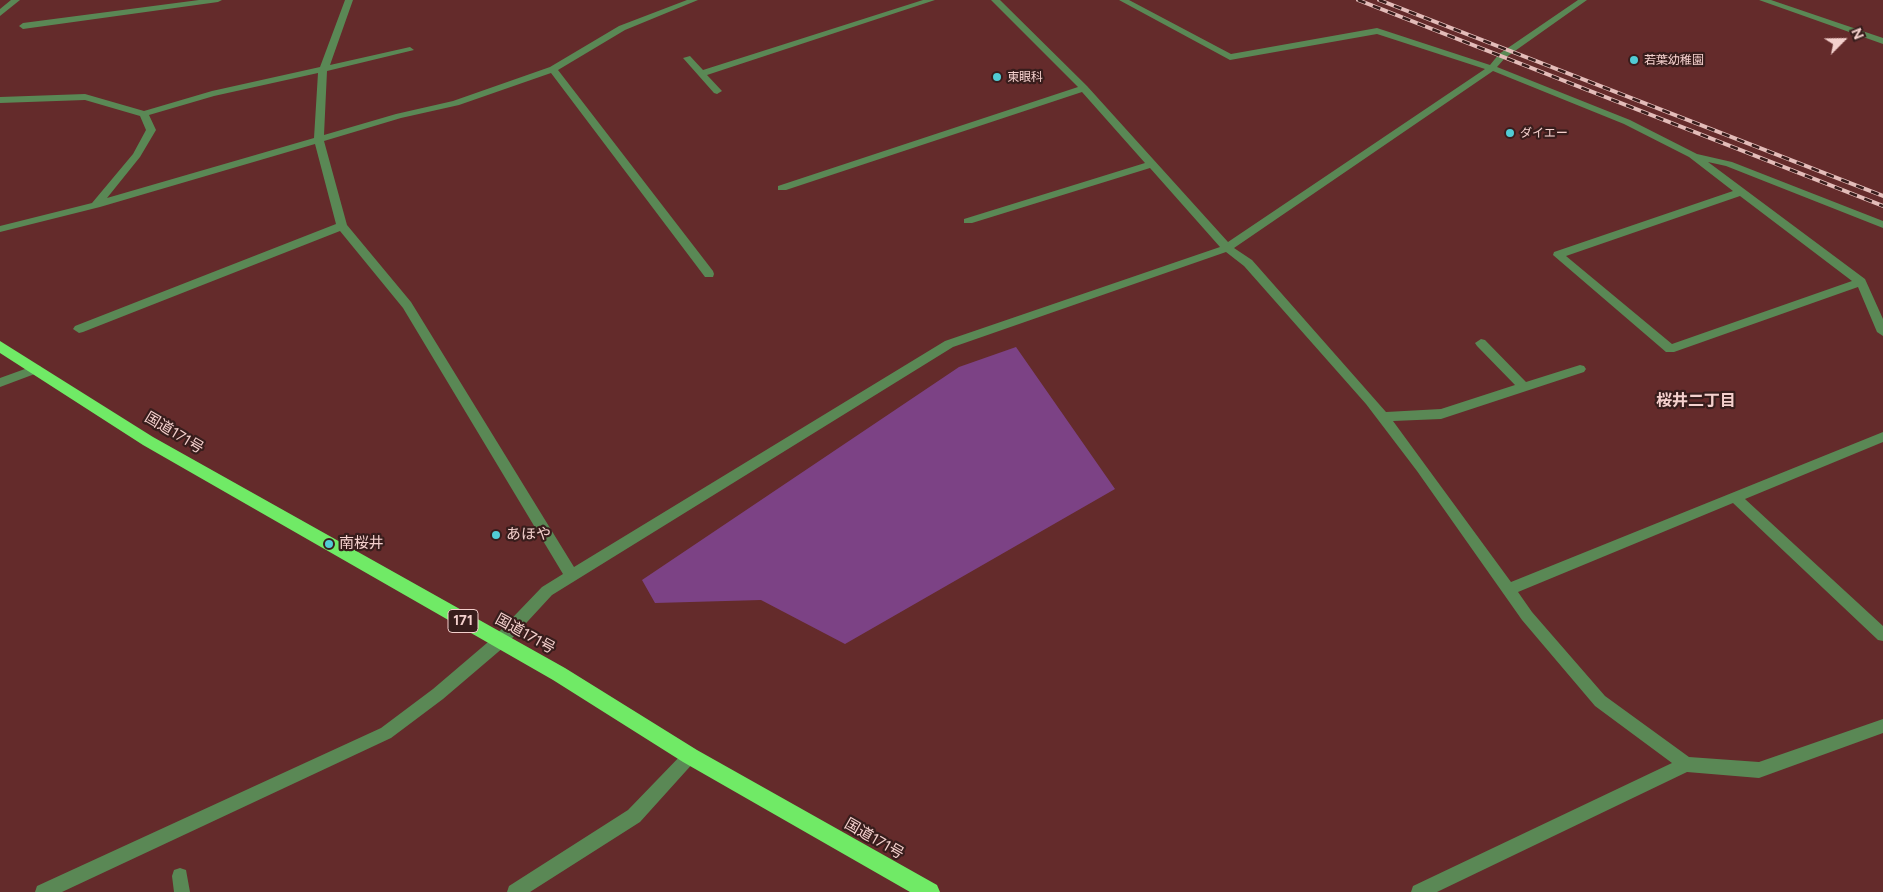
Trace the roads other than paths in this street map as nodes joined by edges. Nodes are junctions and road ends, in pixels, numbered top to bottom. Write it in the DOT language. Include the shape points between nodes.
graph roads {
  1 [pos="16,0"];
  2 [pos="218,0"];
  3 [pos="694,0"];
  4 [pos="931,0"];
  5 [pos="995,0"];
  6 [pos="1123,0"];
  7 [pos="1583,0"];
  8 [pos="1763,0"];
  9 [pos="351,1"];
  10 [pos="0,13"];
  11 [pos="24,26"];
  12 [pos="1883,41"];
  13 [pos="410,50"];
  14 [pos="687,58"];
  15 [pos="1492,68"];
  16 [pos="552,69"];
  17 [pos="323,71"];
  18 [pos="701,74"];
  19 [pos="1084,88"];
  20 [pos="717,92"];
  21 [pos="0,100"];
  22 [pos="144,114"];
  23 [pos="319,141"];
  24 [pos="1692,155"];
  25 [pos="1152,164"];
  26 [pos="782,188"];
  27 [pos="1741,192"];
  28 [pos="96,205"];
  29 [pos="968,222"];
  30 [pos="1883,225"];
  31 [pos="342,226"];
  32 [pos="0,229"];
  33 [pos="1227,248"];
  34 [pos="709,274"];
  35 [pos="1861,282"];
  36 [pos="79,329"];
  37 [pos="1883,332"];
  38 [pos="1481,343"];
  39 [pos="0,346"];
  40 [pos="36,369"];
  41 [pos="1580,369"];
  42 [pos="0,383"];
  43 [pos="1524,387"];
  44 [pos="1383,418"];
  45 [pos="1883,437"];
  46 [pos="1735,497"];
  47 [pos="571,575"];
  48 [pos="1508,589"];
  49 [pos="1883,635"];
  50 [pos="499,642"];
  51 [pos="1883,726"];
  52 [pos="690,756"];
  53 [pos="1686,764"];
  54 [pos="525,890"];
  55 [pos="43,892"];
  56 [pos="930,892"];
  57 [pos="1419,892"];
  1 -- 10 [label="street"];
  2 -- 11 [label="street"];
  3 -- 16 [label="street" via="622,28"];
  4 -- 18 [label="street"];
  5 -- 19 [label="street"];
  6 -- 15 [label="street" via="1230,57 1376,31"];
  7 -- 15 [label="street" via="1502,56"];
  8 -- 12 [label="street"];
  9 -- 17 [label="street"];
  13 -- 17 [label="street"];
  14 -- 18 [label="street"];
  15 -- 24 [label="street" via="1627,122"];
  15 -- 33 [label="street"];
  16 -- 23 [label="street" via="456,103 398,116"];
  16 -- 34 [label="street"];
  17 -- 22 [label="street" via="212,94"];
  17 -- 23 [label="street"];
  18 -- 20 [label="street"];
  19 -- 25 [label="street"];
  19 -- 26 [label="street"];
  21 -- 22 [label="street" via="85,97"];
  22 -- 28 [label="street" via="151,130 137,155"];
  23 -- 28 [label="street"];
  23 -- 31 [label="street"];
  24 -- 27 [label="street"];
  24 -- 30 [label="street" via="1729,164"];
  25 -- 29 [label="street"];
  25 -- 33 [label="street"];
  27 -- 35 [label="street"];
  27 -- 35 [label="street" via="1558,255 1670,350"];
  28 -- 32 [label="street"];
  31 -- 36 [label="street"];
  31 -- 47 [label="street" via="407,305"];
  33 -- 44 [label="street" via="1248,263"];
  33 -- 47 [label="street" via="949,344"];
  35 -- 37 [label="street"];
  38 -- 43 [label="street"];
  39 -- 40 [label="highway, 国道171号 / 171"];
  40 -- 42 [label="street"];
  40 -- 50 [label="highway, 国道171号 / 171" via="148,441"];
  41 -- 43 [label="street"];
  43 -- 44 [label="street" via="1441,414"];
  44 -- 48 [label="street"];
  45 -- 46 [label="street"];
  46 -- 48 [label="street"];
  46 -- 49 [label="street"];
  47 -- 50 [label="street" via="547,591"];
  48 -- 53 [label="street" via="1600,701"];
  50 -- 52 [label="highway, 国道171号 / 171" via="559,674"];
  50 -- 55 [label="street" via="386,733"];
  51 -- 53 [label="street" via="1759,770"];
  52 -- 54 [label="street" via="634,816"];
  52 -- 56 [label="highway, 国道171号 / 171"];
  53 -- 57 [label="street"];
}
